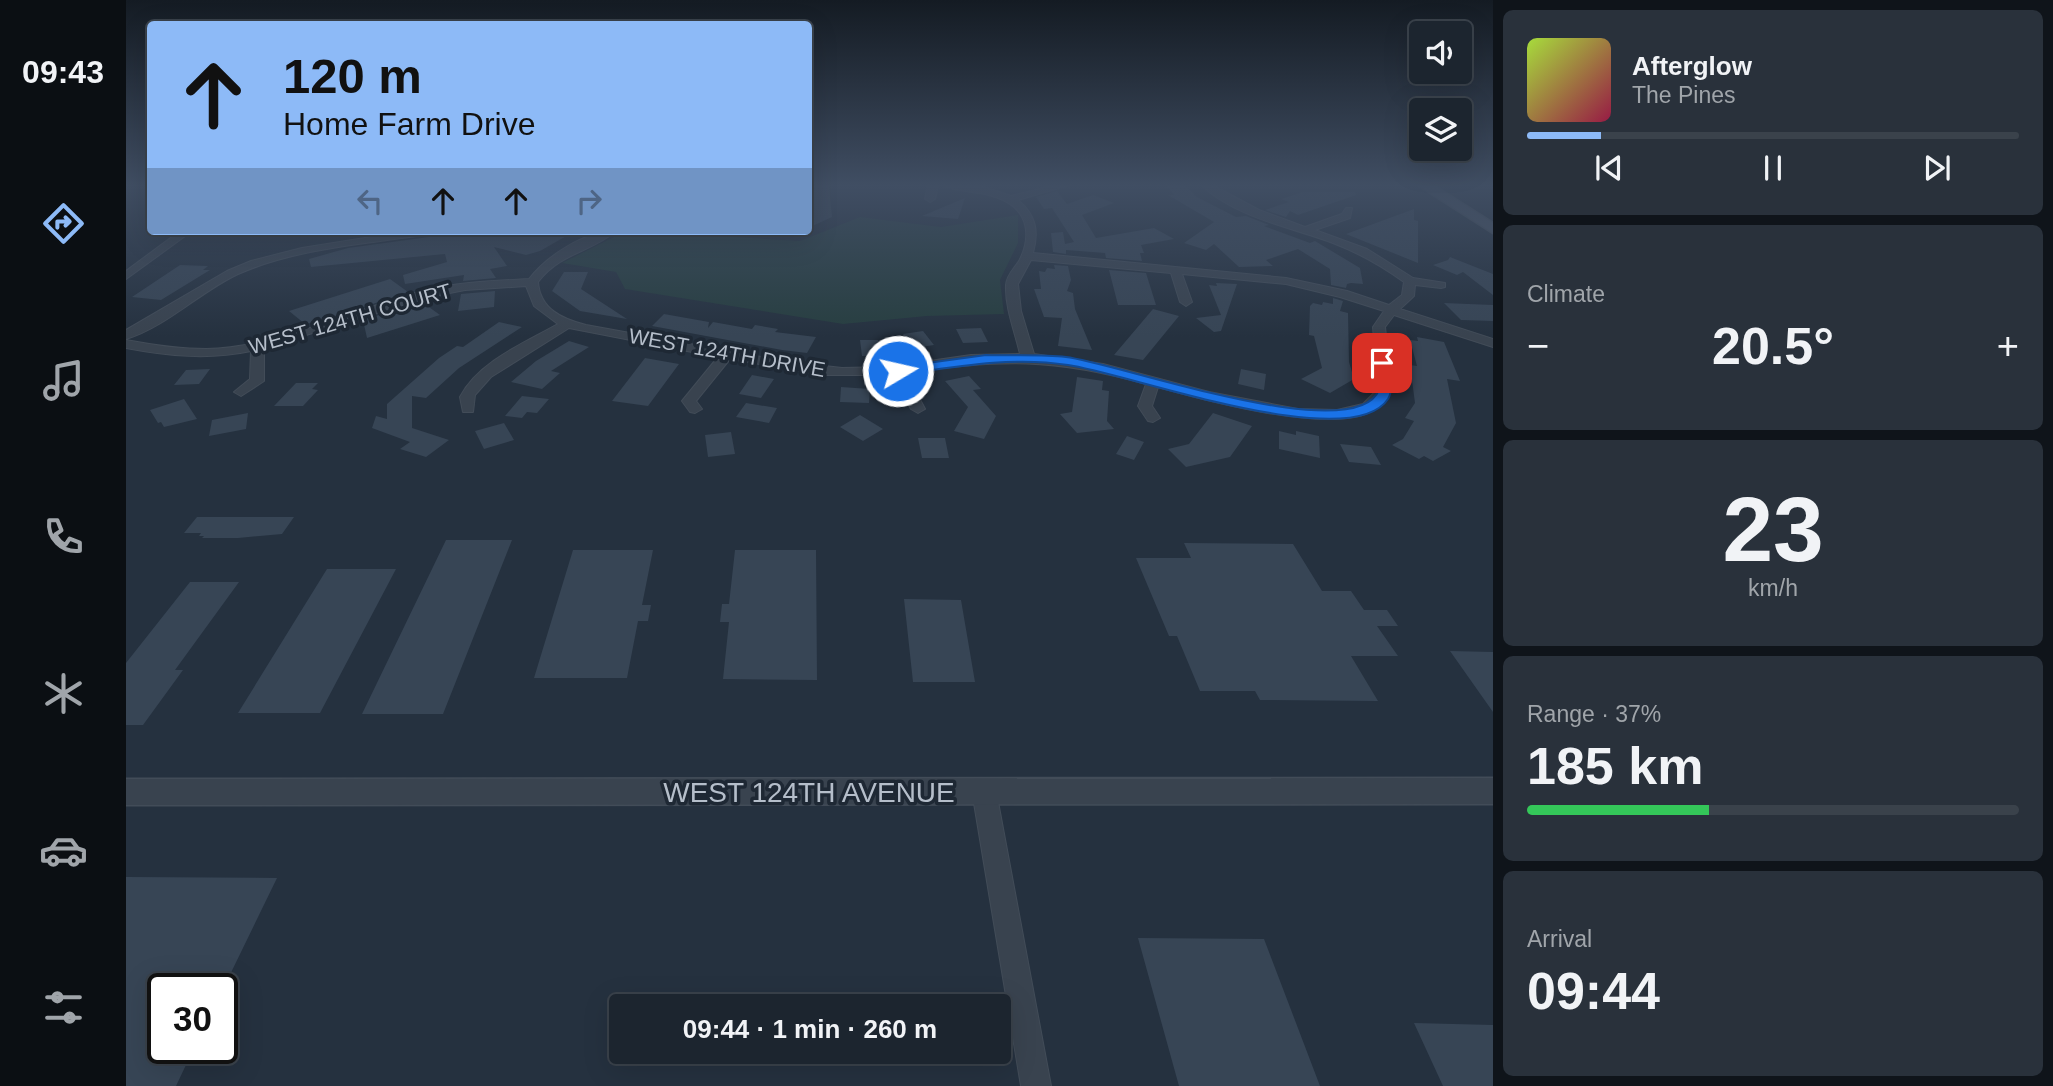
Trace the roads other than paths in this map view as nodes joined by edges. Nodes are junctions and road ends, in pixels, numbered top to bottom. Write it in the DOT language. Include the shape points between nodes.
graph roads {
  1 [pos="181,236"];
  2 [pos="399,236"];
  3 [pos="602,236"];
  4 [pos="1030,236"];
  5 [pos="1315,236"];
  6 [pos="253,253"];
  7 [pos="1027,256"];
  8 [pos="1187,258"];
  9 [pos="266,260"];
  10 [pos="1176,272"];
  11 [pos="1196,273"];
  12 [pos="126,276"];
  13 [pos="1410,281"];
  14 [pos="532,282"];
  15 [pos="1441,285"];
  16 [pos="1186,302"];
  17 [pos="1392,309"];
  18 [pos="567,324"];
  19 [pos="126,335"];
  20 [pos="1493,343"];
  21 [pos="126,344"];
  22 [pos="258,348"];
  23 [pos="726,355"];
  24 [pos="1028,358"];
  25 [pos="898,371"];
  26 [pos="1154,380"];
  27 [pos="240,393"];
  28 [pos="468,409"];
  29 [pos="695,409"];
  30 [pos="918,409"];
  31 [pos="1153,418"];
  32 [pos="984,791"];
  33 [pos="1493,791"];
  34 [pos="126,792"];
  35 [pos="1036,1086"];
  1 -- 12 [label="street"];
  2 -- 9 [label="street"];
  3 -- 14 [label="street" via="552,261"];
  4 -- 7 [label="street"];
  5 -- 13 [label="street" via="1376,258"];
  6 -- 9 [label="street"];
  7 -- 10 [label="street"];
  7 -- 24 [label="street" via="1012,286"];
  8 -- 11 [label="street"];
  9 -- 19 [label="street" via="231,274"];
  10 -- 11 [label="street"];
  10 -- 16 [label="street"];
  11 -- 17 [label="street" via="1294,283"];
  13 -- 15 [label="street"];
  13 -- 17 [label="street" via="1408,296"];
  14 -- 18 [label="street, WEST 124TH DRIVE" via="537,305"];
  14 -- 22 [label="street, WEST 124TH COURT" via="441,290"];
  17 -- 20 [label="street"];
  17 -- 26 [label="street, WEST 124TH DRIVE" via="1379,327 1385,390 1382,398 1364,410 1317,416 1287,414"];
  18 -- 23 [label="street, WEST 124TH DRIVE"];
  18 -- 28 [label="street" via="482,379 468,393"];
  21 -- 22 [label="street, WEST 124TH COURT" via="188,354"];
  22 -- 27 [label="street" via="257,381"];
  23 -- 25 [label="street, WEST 124TH DRIVE" via="823,371"];
  23 -- 29 [label="street" via="689,401"];
  24 -- 25 [label="street, WEST 124TH DRIVE" via="968,360"];
  24 -- 26 [label="street, WEST 124TH DRIVE" via="1082,363"];
  25 -- 30 [label="street"];
  26 -- 31 [label="street" via="1145,406"];
  32 -- 33 [label="street, WEST 124TH AVENUE"];
  32 -- 34 [label="street, WEST 124TH AVENUE"];
  32 -- 35 [label="street"];
}
